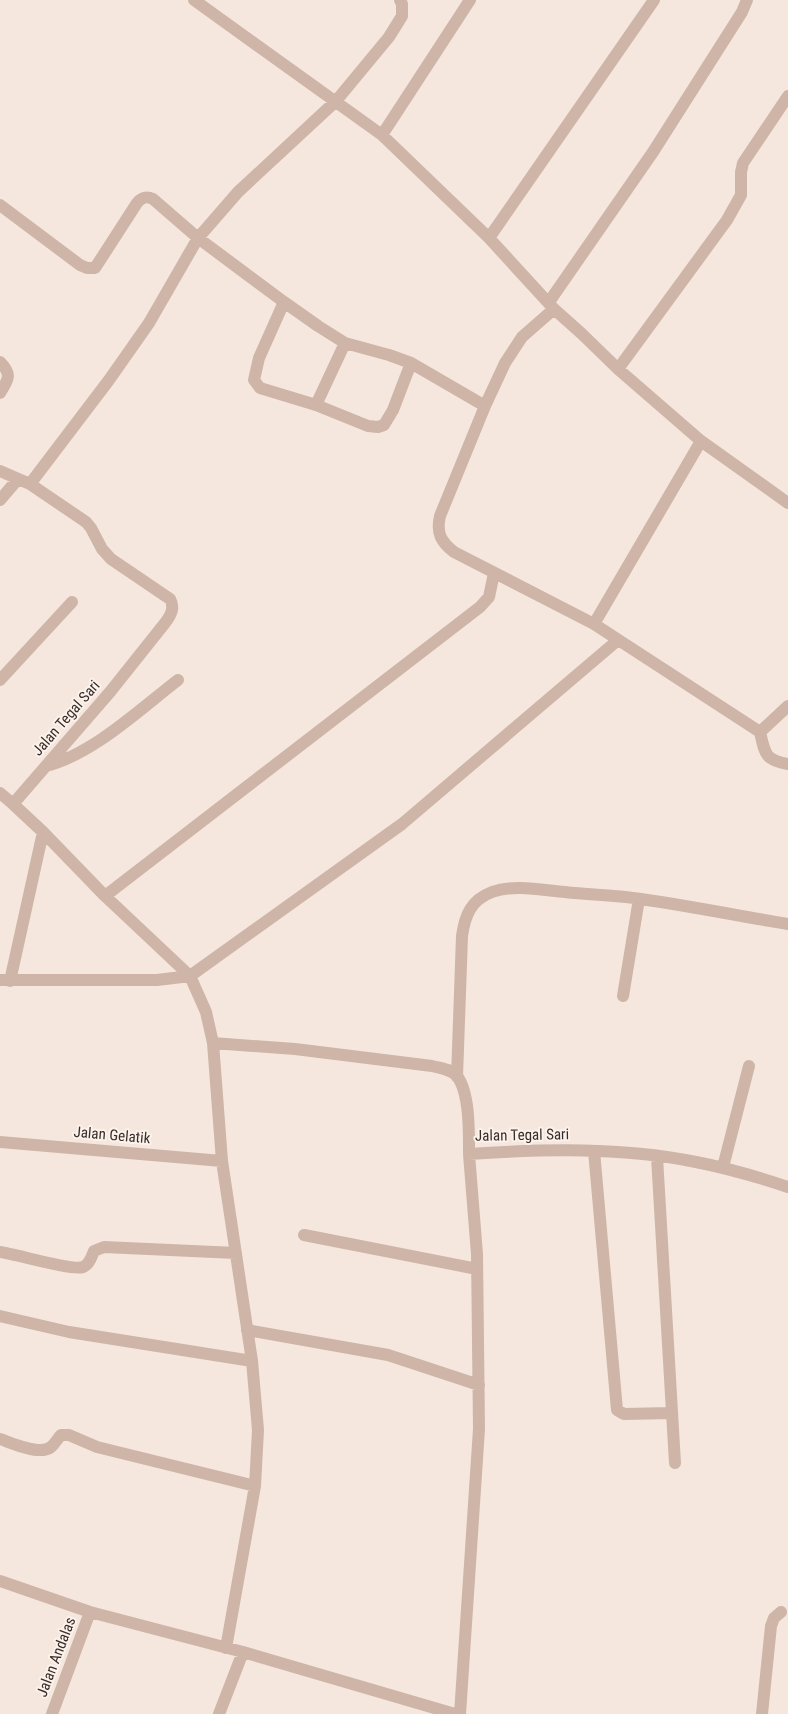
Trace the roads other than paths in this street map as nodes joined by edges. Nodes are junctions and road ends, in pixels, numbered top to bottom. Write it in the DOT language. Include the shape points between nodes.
graph roads {
  1 [pos="194,0"];
  2 [pos="400,0"];
  3 [pos="470,0"];
  4 [pos="654,0"];
  5 [pos="747,0"];
  6 [pos="788,96"];
  7 [pos="336,101"];
  8 [pos="382,136"];
  9 [pos="0,205"];
  10 [pos="198,238"];
  11 [pos="489,238"];
  12 [pos="284,302"];
  13 [pos="551,305"];
  14 [pos="345,343"];
  15 [pos="0,362"];
  16 [pos="411,363"];
  17 [pos="618,369"];
  18 [pos="0,393"];
  19 [pos="316,405"];
  20 [pos="485,406"];
  21 [pos="701,441"];
  22 [pos="0,470"];
  23 [pos="24,481"];
  24 [pos="0,500"];
  25 [pos="788,503"];
  26 [pos="494,573"];
  27 [pos="72,602"];
  28 [pos="594,624"];
  29 [pos="618,640"];
  30 [pos="0,680"];
  31 [pos="178,680"];
  32 [pos="788,706"];
  33 [pos="760,732"];
  34 [pos="788,764"];
  35 [pos="46,766"];
  36 [pos="0,793"];
  37 [pos="13,804"];
  38 [pos="43,832"];
  39 [pos="105,896"];
  40 [pos="639,899"];
  41 [pos="788,924"];
  42 [pos="190,976"];
  43 [pos="5,980"];
  44 [pos="623,996"];
  45 [pos="213,1043"];
  46 [pos="749,1066"];
  47 [pos="457,1077"];
  48 [pos="0,1142"];
  49 [pos="594,1151"];
  50 [pos="469,1154"];
  51 [pos="657,1156"];
  52 [pos="222,1161"];
  53 [pos="723,1167"];
  54 [pos="788,1187"];
  55 [pos="304,1235"];
  56 [pos="0,1252"];
  57 [pos="236,1253"];
  58 [pos="477,1269"];
  59 [pos="0,1316"];
  60 [pos="247,1330"];
  61 [pos="252,1361"];
  62 [pos="479,1385"];
  63 [pos="672,1412"];
  64 [pos="0,1439"];
  65 [pos="675,1463"];
  66 [pos="255,1486"];
  67 [pos="0,1581"];
  68 [pos="90,1612"];
  69 [pos="781,1612"];
  70 [pos="226,1648"];
  71 [pos="243,1652"];
  72 [pos="52,1714"];
  73 [pos="219,1714"];
  74 [pos="455,1714"];
  75 [pos="460,1714"];
  76 [pos="762,1714"];
  1 -- 7 [label="street"];
  2 -- 7 [label="street" via="402,16 390,37"];
  3 -- 8 [label="street"];
  4 -- 11 [label="street"];
  5 -- 13 [label="street" via="653,152"];
  6 -- 17 [label="street" via="743,163 741,195 727,220"];
  7 -- 8 [label="street"];
  7 -- 10 [label="street" via="238,192"];
  8 -- 11 [label="street"];
  9 -- 10 [label="street" via="87,268 95,268 142,198 154,199"];
  10 -- 12 [label="street"];
  10 -- 23 [label="street" via="143,331 109,380"];
  11 -- 13 [label="street"];
  12 -- 14 [label="street"];
  12 -- 19 [label="street" via="259,358 254,380 260,388"];
  13 -- 17 [label="street"];
  13 -- 20 [label="street" via="513,350"];
  14 -- 16 [label="street"];
  14 -- 19 [label="street"];
  15 -- 18 [label="street" via="8,375"];
  16 -- 19 [label="street" via="384,425 378,427 354,421"];
  16 -- 20 [label="street"];
  17 -- 21 [label="street"];
  20 -- 26 [label="street" via="438,526 446,546"];
  21 -- 25 [label="street"];
  21 -- 28 [label="street"];
  22 -- 23 [label="street"];
  23 -- 24 [label="street"];
  23 -- 35 [label="street, Jalan Tegal Sari" via="86,522 111,558 170,599 173,608 171,615 110,692"];
  26 -- 28 [label="street"];
  26 -- 39 [label="street" via="488,597 480,607"];
  27 -- 30 [label="street"];
  28 -- 29 [label="street"];
  29 -- 33 [label="street"];
  29 -- 42 [label="street" via="402,824"];
  31 -- 35 [label="street" via="98,742 67,760"];
  32 -- 33 [label="street"];
  33 -- 34 [label="street" via="768,757"];
  35 -- 37 [label="street, Jalan Tegal Sari"];
  36 -- 37 [label="street"];
  37 -- 38 [label="street"];
  38 -- 39 [label="street"];
  38 -- 43 [label="street"];
  39 -- 42 [label="street"];
  40 -- 41 [label="street"];
  40 -- 44 [label="street"];
  40 -- 47 [label="street" via="520,889 493,892 476,903 466,915 462,936"];
  42 -- 43 [label="street" via="157,980"];
  42 -- 45 [label="street" via="206,1012"];
  45 -- 47 [label="street" via="295,1049 432,1066"];
  45 -- 52 [label="street"];
  46 -- 53 [label="street"];
  47 -- 50 [label="street, Jalan Tegal Sari" via="466,1102"];
  48 -- 52 [label="street, Jalan Gelatik"];
  49 -- 50 [label="street, Jalan Tegal Sari"];
  49 -- 51 [label="street, Jalan Tegal Sari"];
  49 -- 63 [label="street" via="617,1410 624,1414"];
  50 -- 58 [label="street"];
  51 -- 53 [label="street, Jalan Tegal Sari"];
  51 -- 63 [label="street"];
  52 -- 57 [label="street"];
  53 -- 54 [label="street, Jalan Tegal Sari"];
  55 -- 58 [label="street"];
  56 -- 57 [label="street" via="80,1268 88,1264 94,1251 104,1247"];
  57 -- 60 [label="street"];
  58 -- 62 [label="street"];
  59 -- 61 [label="street" via="69,1332"];
  60 -- 61 [label="street"];
  60 -- 62 [label="street" via="388,1355"];
  61 -- 66 [label="street" via="258,1430"];
  62 -- 75 [label="street" via="480,1429"];
  63 -- 65 [label="street"];
  64 -- 66 [label="street" via="34,1450 46,1450 61,1435 69,1435 97,1448"];
  66 -- 70 [label="street"];
  67 -- 68 [label="street"];
  68 -- 70 [label="street"];
  68 -- 72 [label="street, Jalan Andalas"];
  69 -- 76 [label="street" via="771,1626"];
  70 -- 71 [label="street"];
  71 -- 73 [label="street"];
  71 -- 74 [label="street"];
}
